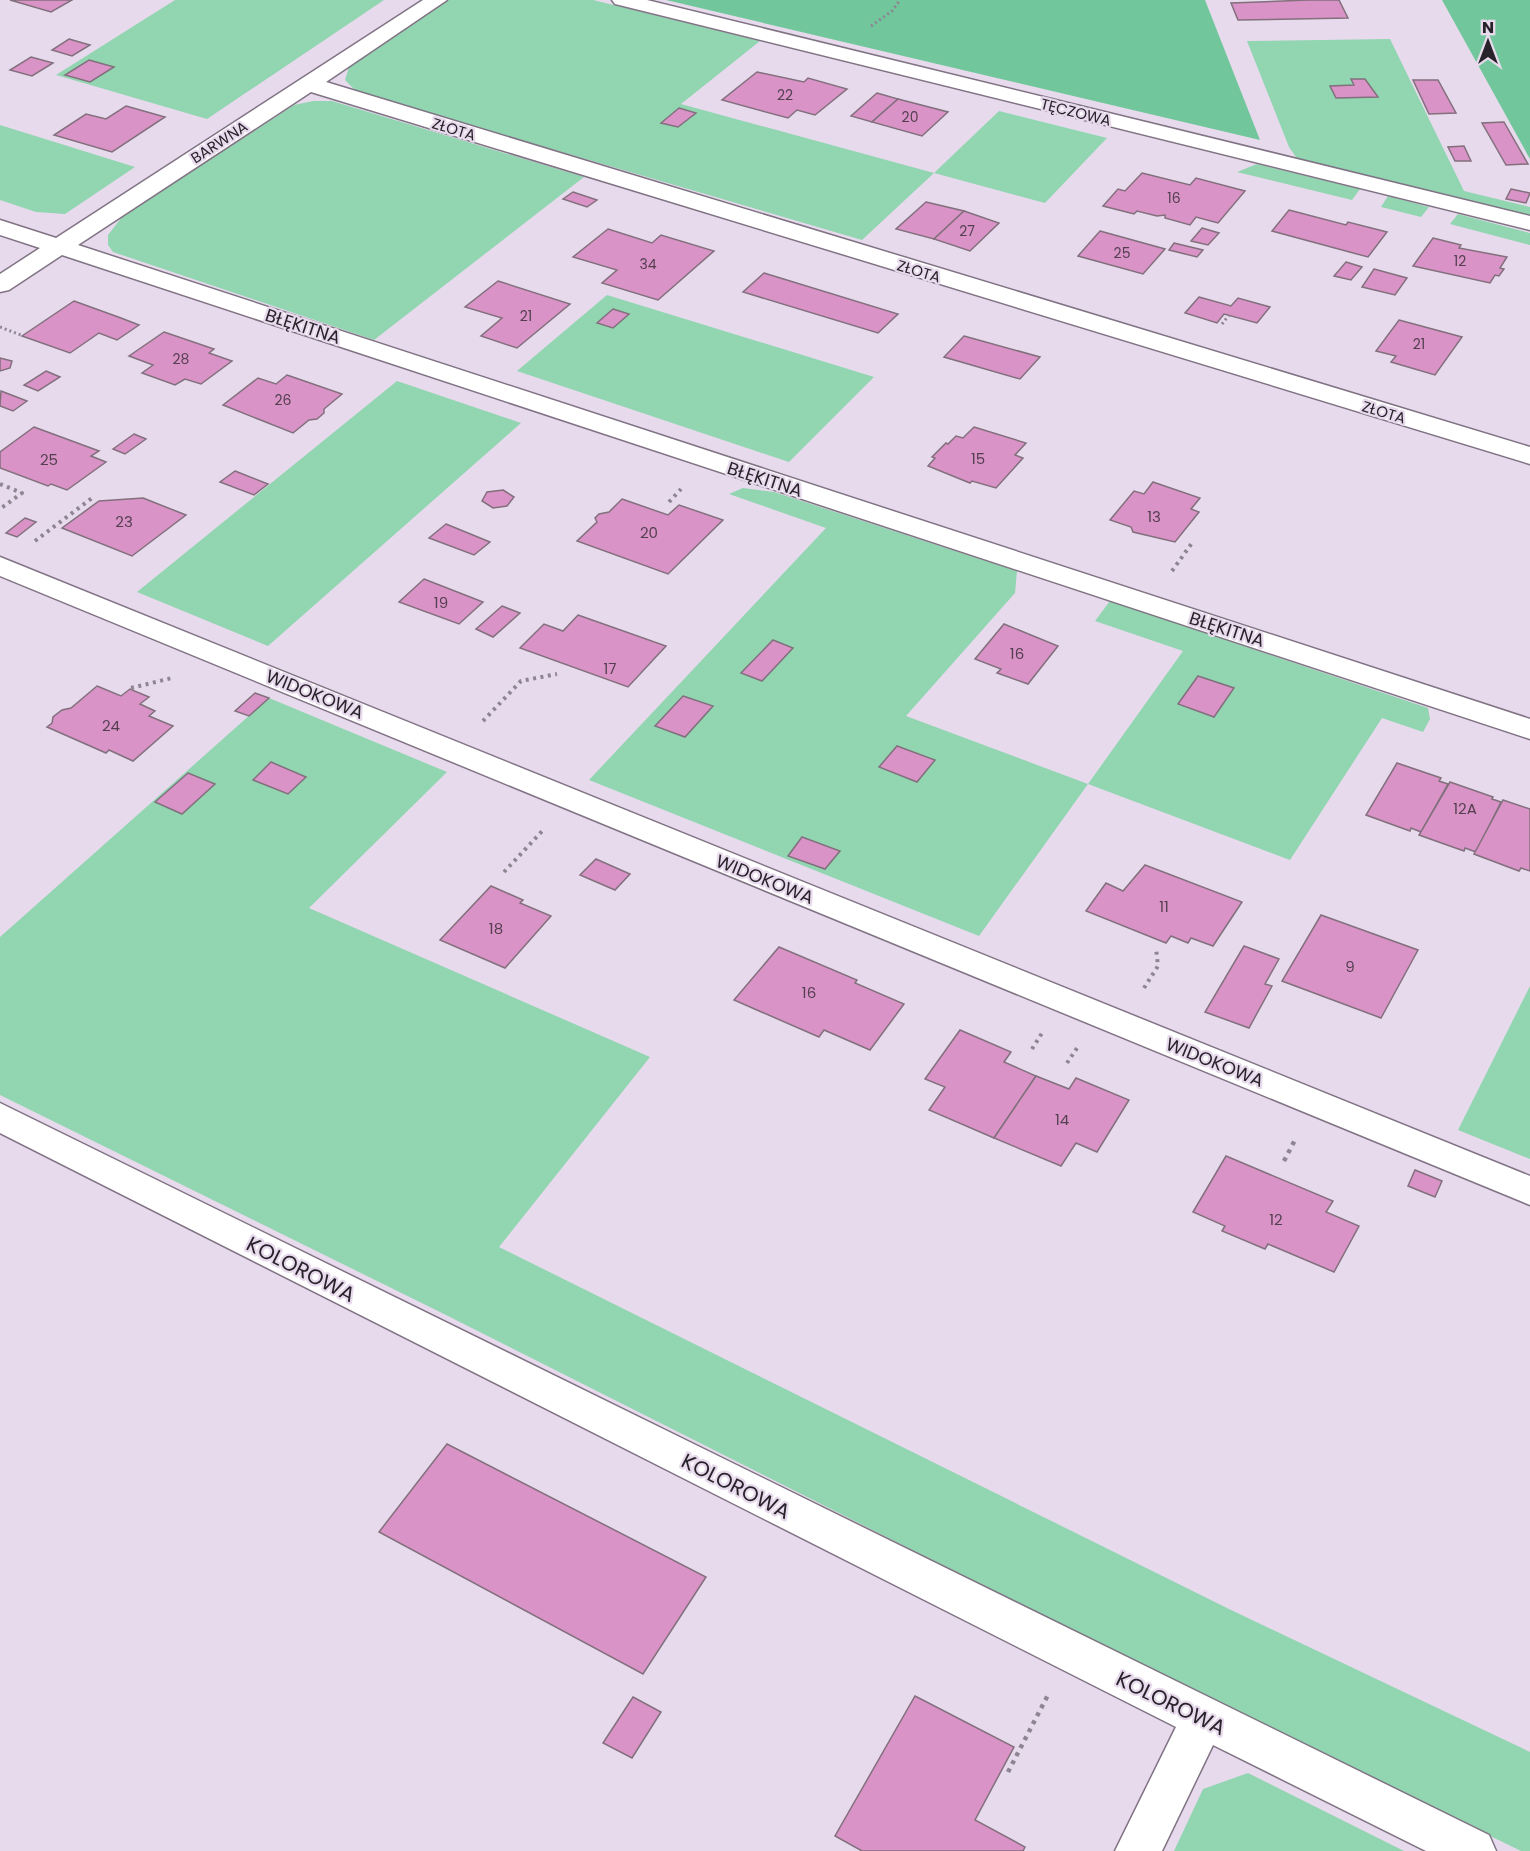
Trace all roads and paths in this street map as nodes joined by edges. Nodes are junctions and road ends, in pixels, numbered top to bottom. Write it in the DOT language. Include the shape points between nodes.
graph roads {
  1 [pos="437,0"];
  2 [pos="622,0"];
  3 [pos="309,84"];
  4 [pos="1530,223"];
  5 [pos="0,227"];
  6 [pos="60,246"];
  7 [pos="0,285"];
  8 [pos="1229,315"];
  9 [pos="1224,321"];
  10 [pos="0,327"];
  11 [pos="21,335"];
  12 [pos="1530,456"];
  13 [pos="0,484"];
  14 [pos="92,498"];
  15 [pos="0,509"];
  16 [pos="1,566"];
  17 [pos="557,674"];
  18 [pos="1530,729"];
  19 [pos="453,752"];
  20 [pos="570,799"];
  21 [pos="504,872"];
  22 [pos="0,1117"];
  23 [pos="1530,1191"];
  24 [pos="1070,1653"];
  25 [pos="1203,1719"];
  26 [pos="1008,1772"];
  27 [pos="1138,1851"];
  28 [pos="1473,1851"];
  1 -- 3 [label="street, BARWNA"];
  2 -- 4 [label="street, TĘCZOWA"];
  3 -- 6 [label="street, BARWNA"];
  3 -- 12 [label="street, ZŁOTA"];
  5 -- 6 [label="street, BŁĘKITNA"];
  6 -- 7 [label="street, BARWNA"];
  6 -- 18 [label="street, BŁĘKITNA"];
  8 -- 9 [label="path"];
  10 -- 11 [label="path"];
  13 -- 15 [label="path" via="22,493"];
  14 -- 16 [label="path"];
  16 -- 19 [label="street, WIDOKOWA"];
  17 -- 19 [label="path" via="521,681"];
  19 -- 20 [label="street, WIDOKOWA"];
  20 -- 21 [label="path"];
  20 -- 23 [label="street, WIDOKOWA"];
  22 -- 24 [label="street, KOLOROWA"];
  24 -- 25 [label="street, KOLOROWA"];
  24 -- 26 [label="path"];
  25 -- 27 [label="street"];
  25 -- 28 [label="street, KOLOROWA"];
}
